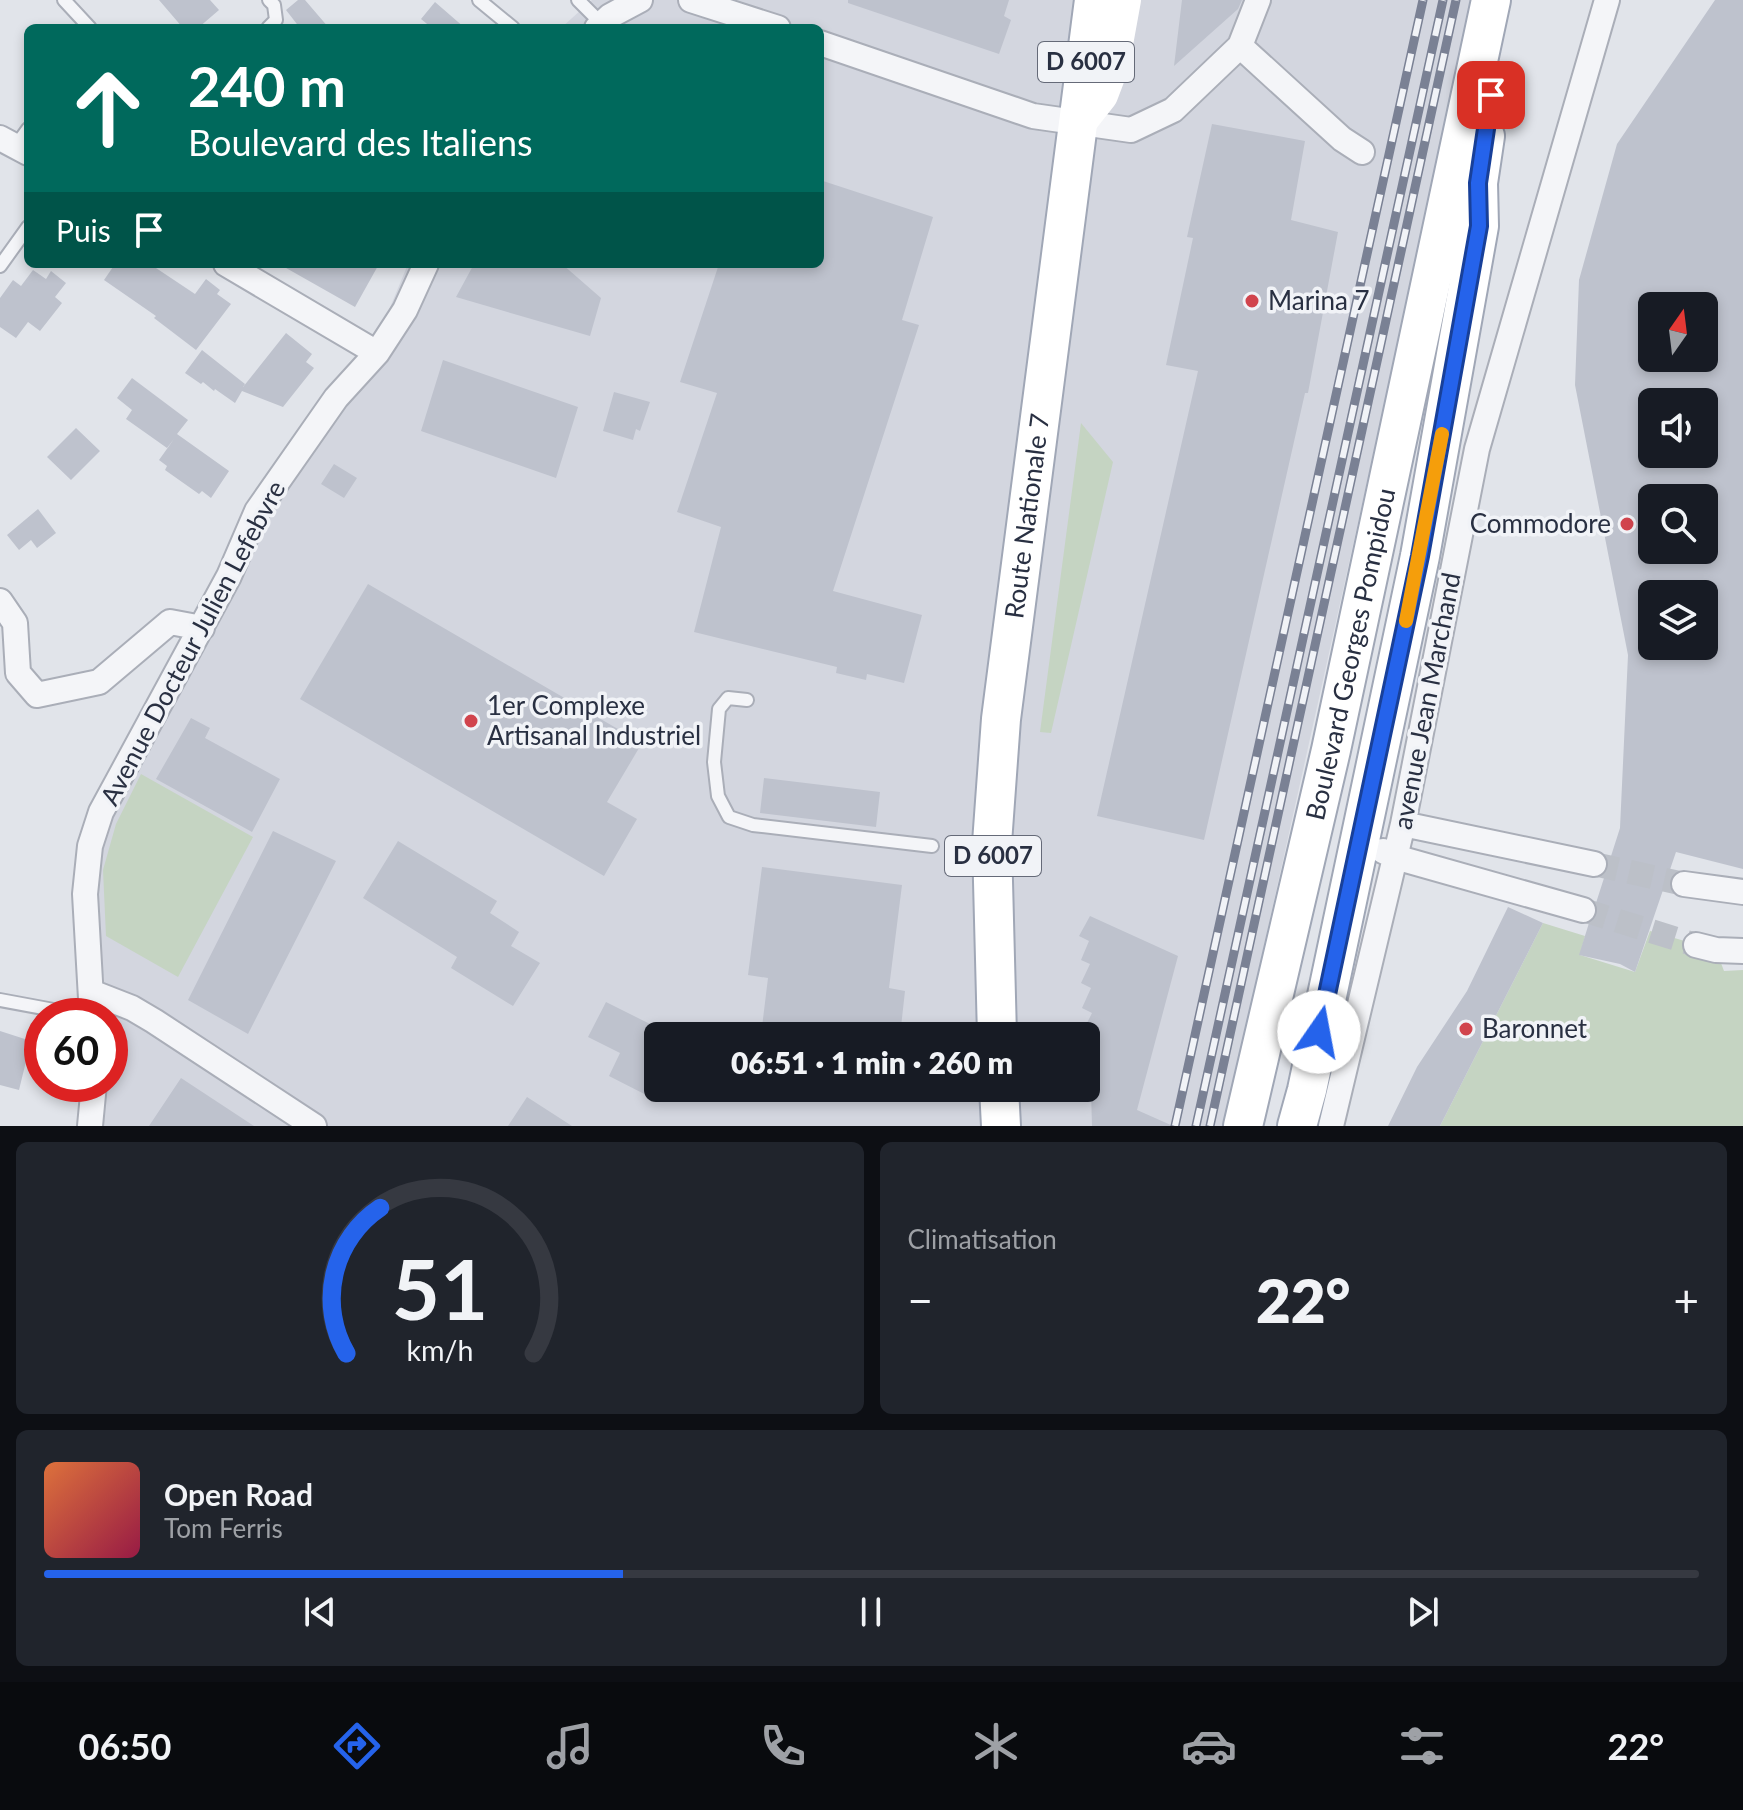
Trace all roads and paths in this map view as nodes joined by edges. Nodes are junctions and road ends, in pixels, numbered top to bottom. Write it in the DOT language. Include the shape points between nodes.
graph roads {
  1 [pos="64,0"];
  2 [pos="269,0"];
  3 [pos="479,0"];
  4 [pos="578,0"];
  5 [pos="640,0"];
  6 [pos="691,0"];
  7 [pos="1094,0"];
  8 [pos="1124,0"];
  9 [pos="1258,0"];
  10 [pos="1491,0"];
  11 [pos="1510,0"];
  12 [pos="1607,0"];
  13 [pos="86,24"];
  14 [pos="272,24"];
  15 [pos="508,24"];
  16 [pos="598,24"];
  17 [pos="602,24"];
  18 [pos="766,24"];
  19 [pos="824,44"];
  20 [pos="1240,46"];
  21 [pos="1079,123"];
  22 [pos="1362,152"];
  23 [pos="1465,183"];
  24 [pos="24,233"];
  25 [pos="0,266"];
  26 [pos="233,268"];
  27 [pos="424,268"];
  28 [pos="377,353"];
  29 [pos="0,601"];
  30 [pos="202,628"];
  31 [pos="747,700"];
  32 [pos="1331,750"];
  33 [pos="1376,757"];
  34 [pos="1403,824"];
  35 [pos="1360,838"];
  36 [pos="932,846"];
  37 [pos="1395,857"];
  38 [pos="1594,864"];
  39 [pos="1684,884"];
  40 [pos="1743,892"];
  41 [pos="1583,910"];
  42 [pos="1696,945"];
  43 [pos="1743,951"];
  44 [pos="90,998"];
  45 [pos="0,1000"];
  46 [pos="24,1002"];
  47 [pos="128,1008"];
  48 [pos="997,1022"];
  49 [pos="92,1102"];
  50 [pos="1000,1102"];
  51 [pos="90,1126"];
  52 [pos="314,1126"];
  53 [pos="1001,1126"];
  54 [pos="1243,1126"];
  55 [pos="1297,1126"];
  56 [pos="1331,1126"];
  1 -- 13 [label="lane"];
  2 -- 14 [label="lane" via="276,20"];
  3 -- 15 [label="lane"];
  4 -- 16 [label="lane"];
  5 -- 17 [label="street"];
  6 -- 18 [label="street"];
  7 -- 21 [label="main road, Route Nationale 7 / D 6007"];
  8 -- 21 [label="main road" via="1107,81"];
  9 -- 20 [label="street"];
  10 -- 23 [label="main road"];
  11 -- 23 [label="main road" via="1491,95"];
  12 -- 34 [label="street, avenue Jean Marchand" via="1477,449"];
  19 -- 21 [label="street" via="1033,116"];
  20 -- 21 [label="street" via="1173,110 1131,130"];
  20 -- 22 [label="street"];
  21 -- 48 [label="main road, Route Nationale 7 / D 6007" via="1046,438 1005,677 997,763 992,843"];
  23 -- 32 [label="main road, Boulevard Georges Pompidou"];
  23 -- 33 [label="main road, Boulevard Georges Pompidou" via="1479,226 1423,541"];
  24 -- 25 [label="lane"];
  26 -- 28 [label="street"];
  27 -- 28 [label="street, Avenue Docteur Julien Lefebvre"];
  28 -- 30 [label="street, Avenue Docteur Julien Lefebvre" via="336,398 257,511"];
  29 -- 30 [label="street" via="15,623 18,673 37,695 99,682 170,622"];
  30 -- 44 [label="street, Avenue Docteur Julien Lefebvre" via="101,812 90,846 85,894"];
  31 -- 36 [label="lane" via="728,698 719,709 714,762 718,796 729,817 753,825"];
  32 -- 35 [label="main road" via="1337,793"];
  32 -- 54 [label="main road, Boulevard Georges Pompidou"];
  33 -- 34 [label="street"];
  33 -- 35 [label="main road, Boulevard Georges Pompidou"];
  34 -- 37 [label="street, avenue Jean Marchand"];
  34 -- 38 [label="street"];
  35 -- 37 [label="street"];
  35 -- 55 [label="main road, Boulevard Georges Pompidou"];
  37 -- 41 [label="street"];
  37 -- 56 [label="street, avenue Jean Marchand"];
  39 -- 40 [label="street"];
  42 -- 43 [label="street"];
  45 -- 46 [label="lane"];
  47 -- 52 [label="street"];
  49 -- 51 [label="street"];
  50 -- 53 [label="main road"];
}
